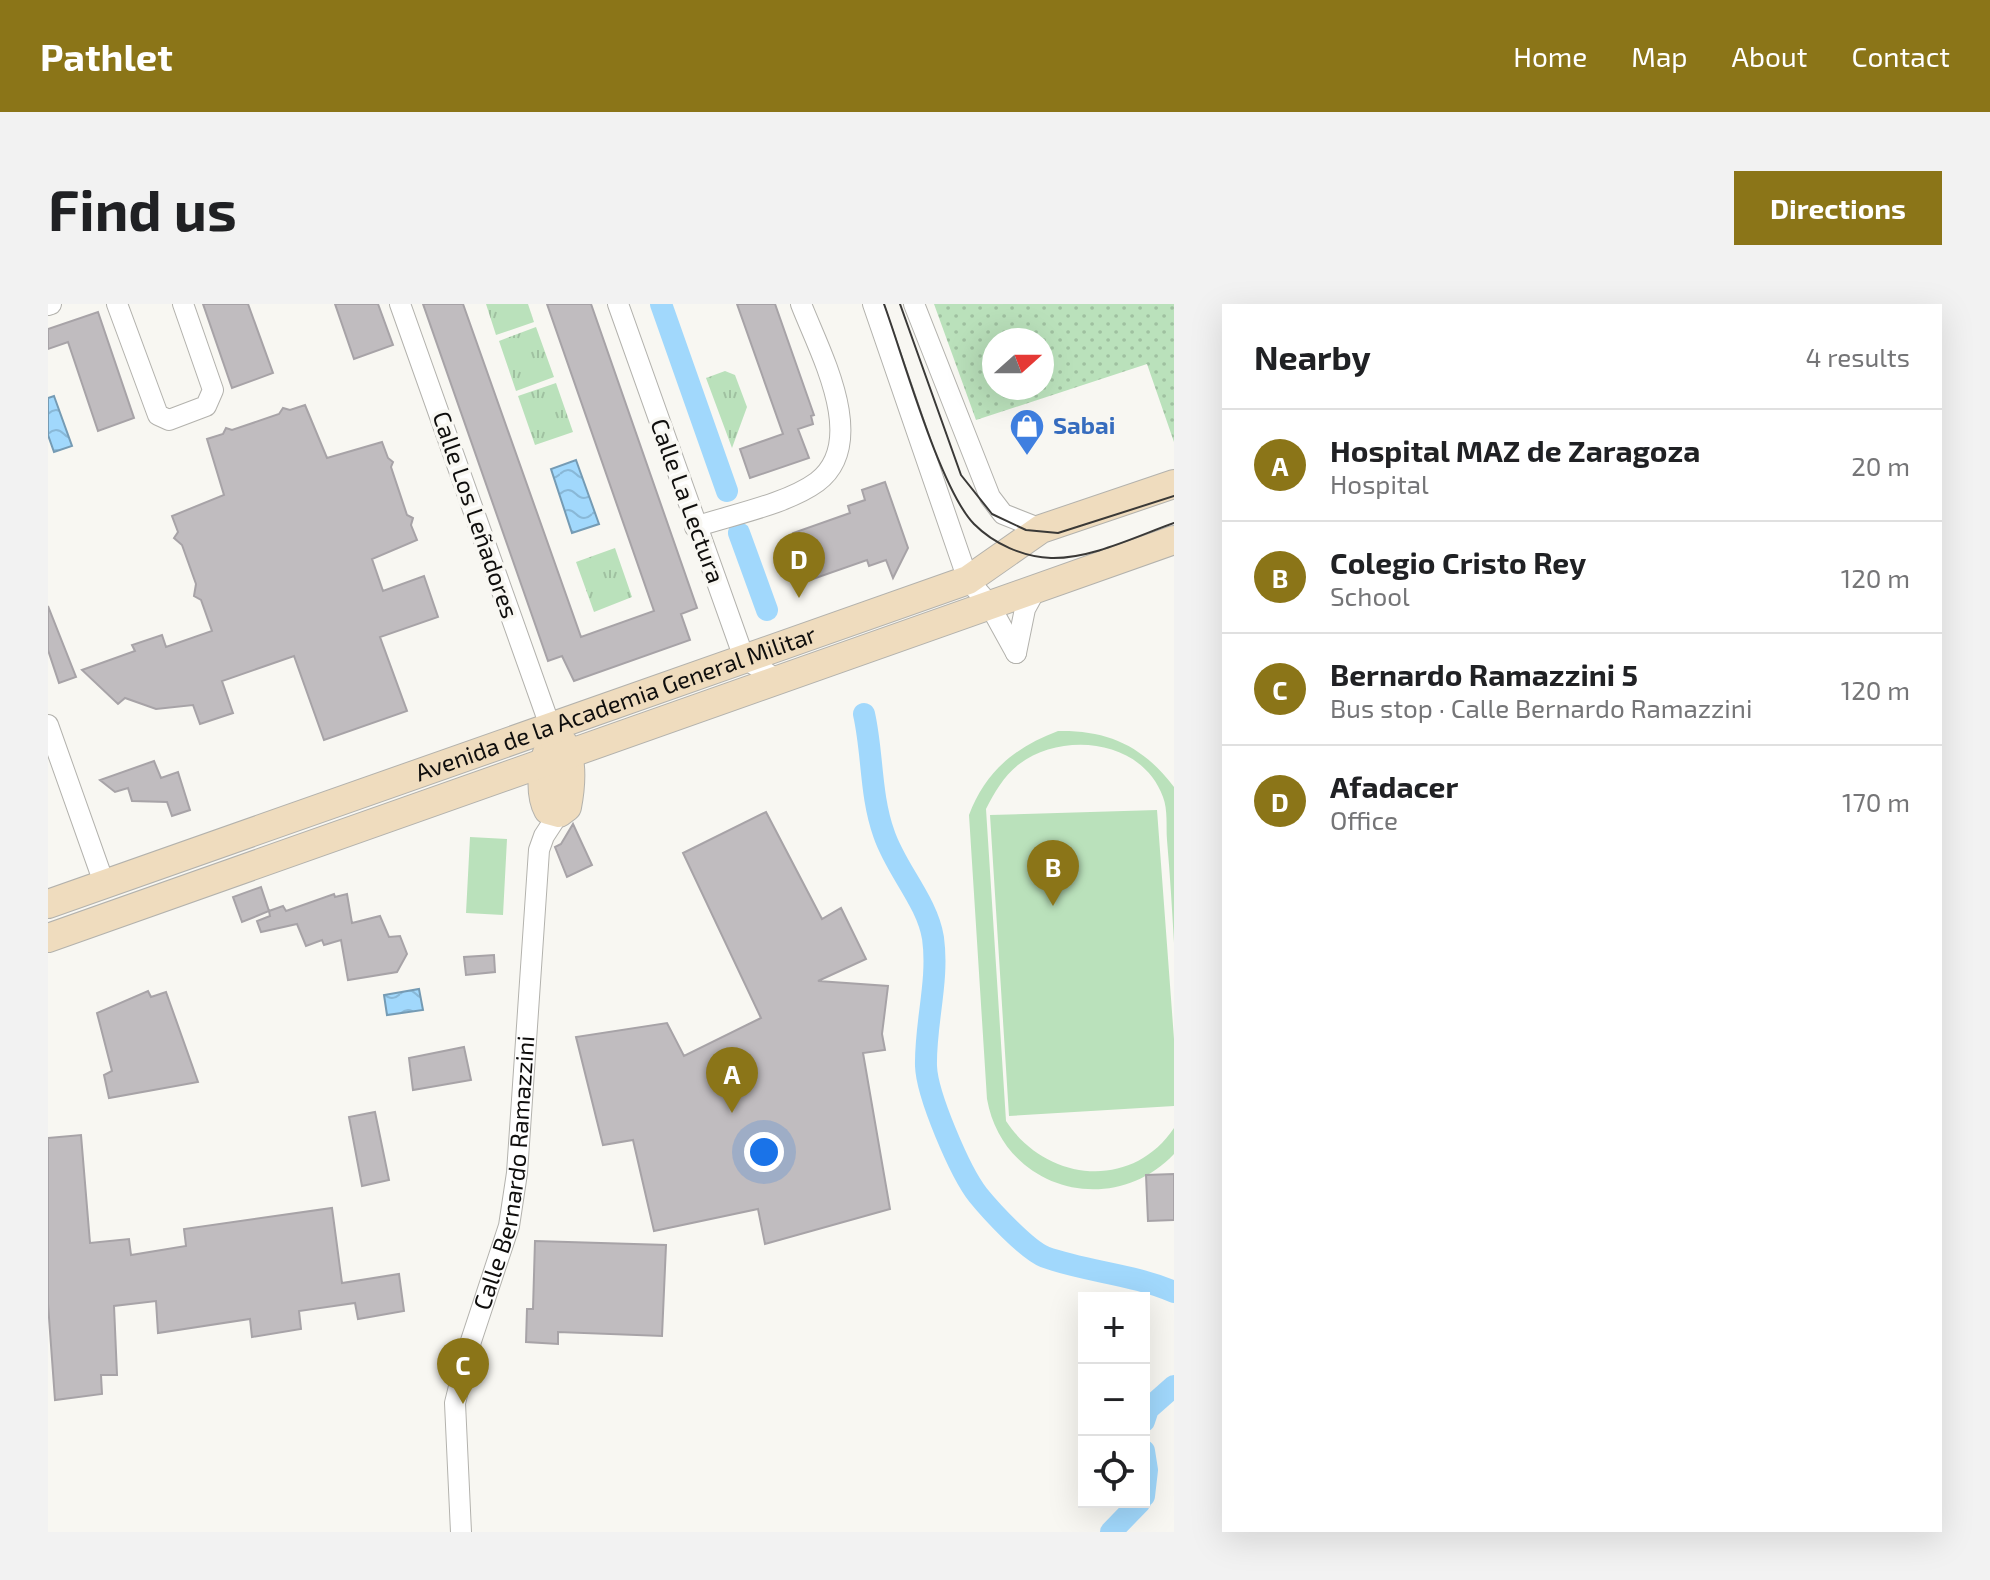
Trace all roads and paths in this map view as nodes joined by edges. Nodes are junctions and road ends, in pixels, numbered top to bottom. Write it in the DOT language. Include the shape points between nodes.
graph roads {
  1 [pos="117,304"];
  2 [pos="183,304"];
  3 [pos="400,304"];
  4 [pos="618,304"];
  5 [pos="801,304"];
  6 [pos="873,304"];
  7 [pos="914,304"];
  8 [pos="1174,484"];
  9 [pos="695,527"];
  10 [pos="1041,529"];
  11 [pos="1174,540"];
  12 [pos="968,580"];
  13 [pos="1037,587"];
  14 [pos="989,604"];
  15 [pos="744,658"];
  16 [pos="779,681"];
  17 [pos="48,725"];
  18 [pos="556,745"];
  19 [pos="559,813"];
  20 [pos="104,883"];
  21 [pos="48,904"];
  22 [pos="48,938"];
  23 [pos="461,1532"];
  1 -- 2 [label="street" via="158,415 169,420 206,406 213,390"];
  3 -- 18 [label="street, Calle Los Leñadores"];
  4 -- 9 [label="street, Calle La Lectura"];
  5 -- 9 [label="street" via="840,406 840,442 830,469 795,494"];
  6 -- 12 [label="street"];
  7 -- 10 [label="street" via="990,497 1003,514"];
  8 -- 10 [label="main road, Avenida de la Academia General Militar"];
  9 -- 15 [label="street, Calle La Lectura"];
  10 -- 12 [label="main road, Avenida de la Academia General Militar"];
  11 -- 13 [label="main road, Avenida de la Academia General Militar"];
  12 -- 14 [label="street"];
  12 -- 15 [label="main road, Avenida de la Academia General Militar"];
  13 -- 14 [label="main road, Avenida de la Academia General Militar"];
  13 -- 14 [label="street" via="1025,609 1016,653"];
  14 -- 16 [label="main road, Avenida de la Academia General Militar"];
  15 -- 16 [label="street"];
  15 -- 18 [label="main road, Avenida de la Academia General Militar" via="678,682"];
  16 -- 18 [label="main road, Avenida de la Academia General Militar"];
  17 -- 20 [label="street"];
  18 -- 19 [label="main road, Calle Bernardo Ramazzini" via="543,800 548,810"];
  18 -- 20 [label="main road, Avenida de la Academia General Militar"];
  18 -- 22 [label="main road, Avenida de la Academia General Militar"];
  19 -- 23 [label="street, Calle Bernardo Ramazzini" via="539,850 509,1226 455,1403"];
  20 -- 21 [label="main road, Avenida de la Academia General Militar"];
}
